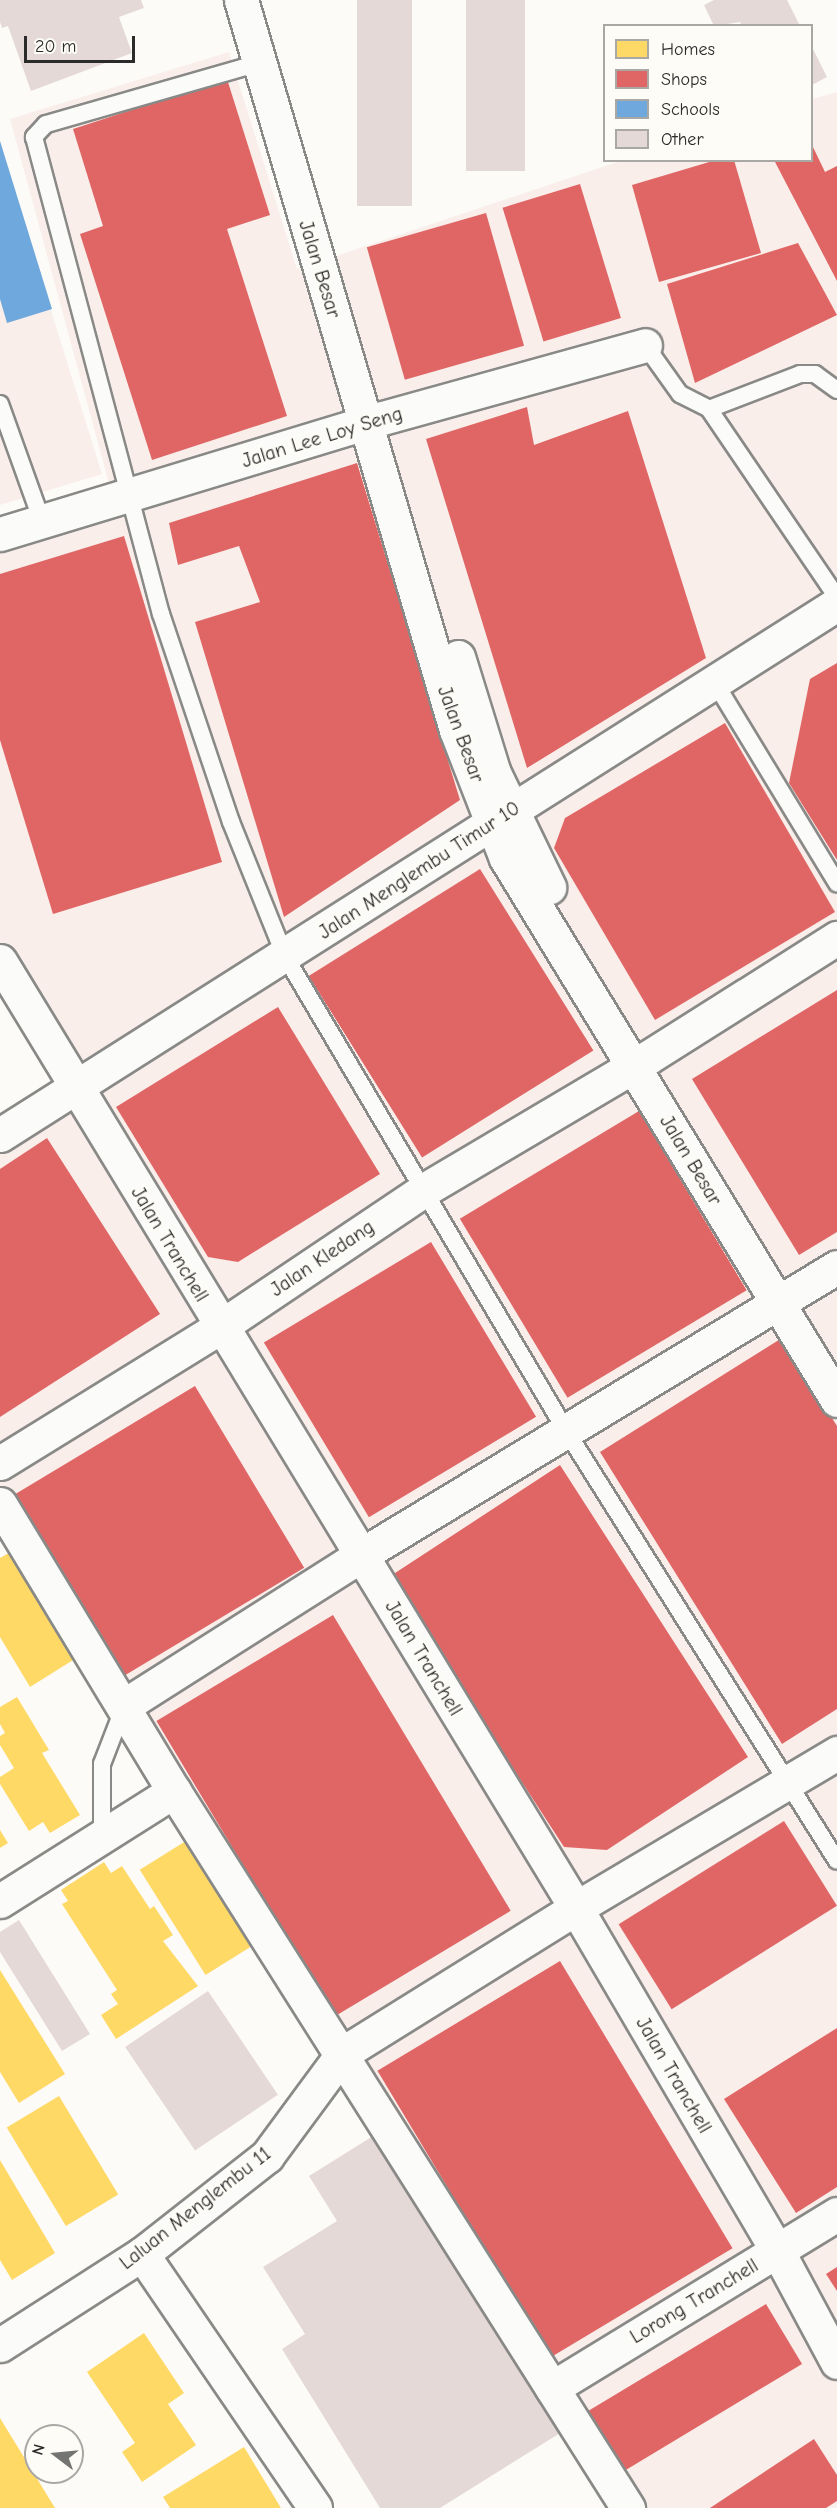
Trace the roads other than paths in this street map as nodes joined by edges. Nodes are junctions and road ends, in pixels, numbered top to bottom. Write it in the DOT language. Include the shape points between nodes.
graph roads {
  1 [pos="241,0"];
  2 [pos="261,0"];
  3 [pos="259,63"];
  4 [pos="645,345"];
  5 [pos="837,390"];
  6 [pos="0,404"];
  7 [pos="709,409"];
  8 [pos="373,422"];
  9 [pos="132,493"];
  10 [pos="42,521"];
  11 [pos="0,534"];
  12 [pos="837,597"];
  13 [pos="837,604"];
  14 [pos="714,681"];
  15 [pos="503,816"];
  16 [pos="837,883"];
  17 [pos="837,938"];
  18 [pos="285,956"];
  19 [pos="0,964"];
  20 [pos="641,1062"];
  21 [pos="77,1089"];
  22 [pos="0,1135"];
  23 [pos="424,1190"];
  24 [pos="837,1267"];
  25 [pos="787,1299"];
  26 [pos="220,1326"];
  27 [pos="837,1362"];
  28 [pos="837,1400"];
  29 [pos="565,1429"];
  30 [pos="0,1463"];
  31 [pos="0,1504"];
  32 [pos="361,1555"];
  33 [pos="125,1705"];
  34 [pos="837,1754"];
  35 [pos="789,1784"];
  36 [pos="174,1791"];
  37 [pos="102,1836"];
  38 [pos="837,1861"];
  39 [pos="0,1901"];
  40 [pos="576,1908"];
  41 [pos="343,2053"];
  42 [pos="837,2214"];
  43 [pos="777,2250"];
  44 [pos="142,2254"];
  45 [pos="0,2345"];
  46 [pos="837,2362"];
  47 [pos="552,2388"];
  48 [pos="315,2508"];
  49 [pos="628,2508"];
  1 -- 3 [label="street, Jalan Besar"];
  2 -- 8 [label="street, Jalan Besar"];
  3 -- 8 [label="street, Jalan Besar"];
  3 -- 9 [label="lane" via="46,124 34,137"];
  4 -- 7 [label="lane" via="680,394"];
  4 -- 8 [label="street, Jalan Lee Loy Seng"];
  5 -- 7 [label="lane" via="815,374 800,374"];
  6 -- 10 [label="lane"];
  7 -- 12 [label="lane"];
  8 -- 9 [label="street, Jalan Lee Loy Seng"];
  8 -- 15 [label="street, Jalan Besar" via="391,442 494,773"];
  9 -- 10 [label="street, Jalan Lee Loy Seng"];
  9 -- 18 [label="lane" via="161,614 231,822"];
  10 -- 11 [label="street, Jalan Lee Loy Seng"];
  13 -- 14 [label="street, Jalan Menglembu Timur 10"];
  14 -- 15 [label="street, Jalan Menglembu Timur 10"];
  14 -- 16 [label="lane"];
  15 -- 18 [label="street, Jalan Menglembu Timur 10"];
  15 -- 20 [label="street, Jalan Besar" via="528,850"];
  17 -- 20 [label="street, Jalan Kledang"];
  18 -- 21 [label="street, Jalan Menglembu Timur 10"];
  18 -- 23 [label="lane"];
  19 -- 21 [label="street, Jalan Tranchell"];
  20 -- 23 [label="street, Jalan Kledang"];
  20 -- 25 [label="street, Jalan Besar"];
  21 -- 22 [label="street, Jalan Menglembu Timur 10"];
  21 -- 26 [label="street, Jalan Tranchell"];
  23 -- 26 [label="street, Jalan Kledang"];
  23 -- 29 [label="lane"];
  24 -- 25 [label="street"];
  25 -- 27 [label="street, Jalan Besar"];
  25 -- 28 [label="street, Jalan Besar"];
  25 -- 29 [label="street"];
  26 -- 30 [label="street, Jalan Kledang"];
  26 -- 32 [label="street, Jalan Tranchell"];
  29 -- 32 [label="street"];
  29 -- 35 [label="lane"];
  31 -- 33 [label="street"];
  32 -- 33 [label="street"];
  32 -- 40 [label="street, Jalan Tranchell"];
  33 -- 36 [label="street"];
  33 -- 37 [label="lane" via="102,1764"];
  34 -- 35 [label="street, Laluan Menglembu 11"];
  35 -- 38 [label="lane"];
  35 -- 40 [label="street, Laluan Menglembu 11"];
  36 -- 37 [label="street"];
  36 -- 41 [label="street"];
  37 -- 39 [label="street"];
  40 -- 41 [label="street, Laluan Menglembu 11"];
  40 -- 43 [label="street, Jalan Tranchell"];
  41 -- 44 [label="street, Laluan Menglembu 11" via="267,2156"];
  41 -- 47 [label="street"];
  42 -- 43 [label="street, Lorong Tranchell"];
  43 -- 46 [label="street, Jalan Tranchell"];
  43 -- 47 [label="street, Lorong Tranchell"];
  44 -- 45 [label="street, Laluan Menglembu 11"];
  44 -- 48 [label="street"];
  47 -- 49 [label="street"];
}
